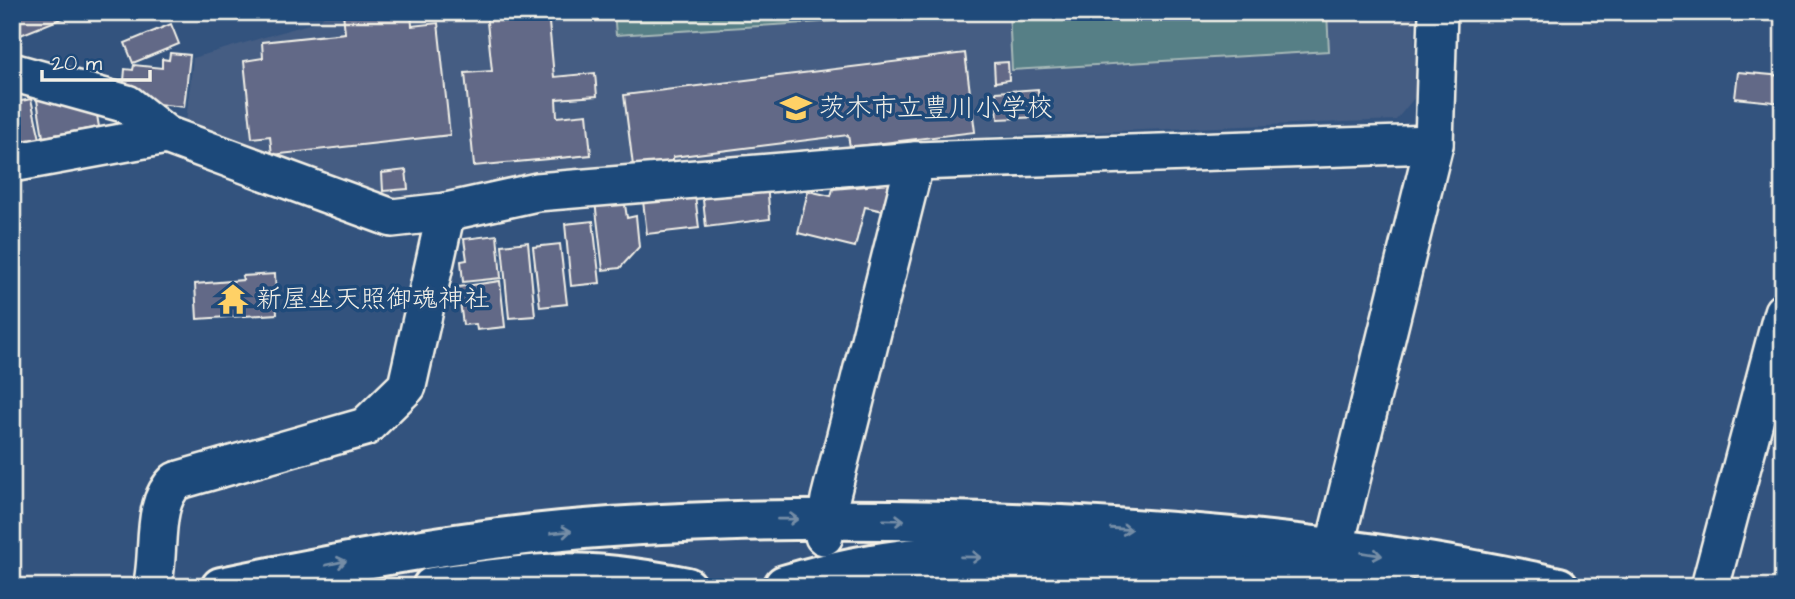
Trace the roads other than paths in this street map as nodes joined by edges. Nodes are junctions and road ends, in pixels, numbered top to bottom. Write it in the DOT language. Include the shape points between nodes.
graph roads {
  1 [pos="1438,12"];
  2 [pos="12,72"];
  3 [pos="166,135"];
  4 [pos="1434,144"];
  5 [pos="915,161"];
  6 [pos="12,163"];
  7 [pos="446,212"];
  8 [pos="1783,312"];
  9 [pos="825,527"];
  10 [pos="1331,557"];
  11 [pos="771,586"];
  12 [pos="152,587"];
  13 [pos="221,587"];
  14 [pos="432,587"];
  15 [pos="687,587"];
  16 [pos="1031,587"];
  17 [pos="1394,587"];
  18 [pos="1559,587"];
  19 [pos="1710,587"];
  1 -- 4 [label="street"];
  2 -- 3 [label="street" via="127,104"];
  3 -- 6 [label="street"];
  3 -- 7 [label="street" via="392,218"];
  4 -- 5 [label="street"];
  4 -- 10 [label="street"];
  5 -- 7 [label="street" via="537,192"];
  5 -- 9 [label="street"];
  7 -- 12 [label="street" via="407,386 365,427 176,481 160,507"];
  8 -- 19 [label="street"];
  9 -- 10 [label="main road, one-way" via="1051,523 1267,540"];
  13 -- 9 [label="main road, one-way" via="370,556 562,531 748,519"];
  10 -- 18 [label="main road, one-way" via="1519,578"];
  11 -- 16 [label="main road"];
  11 -- 17 [label="main road, one-way" via="832,571 953,557 1237,570"];
  14 -- 15 [label="main road" via="548,573 644,579"];
}
